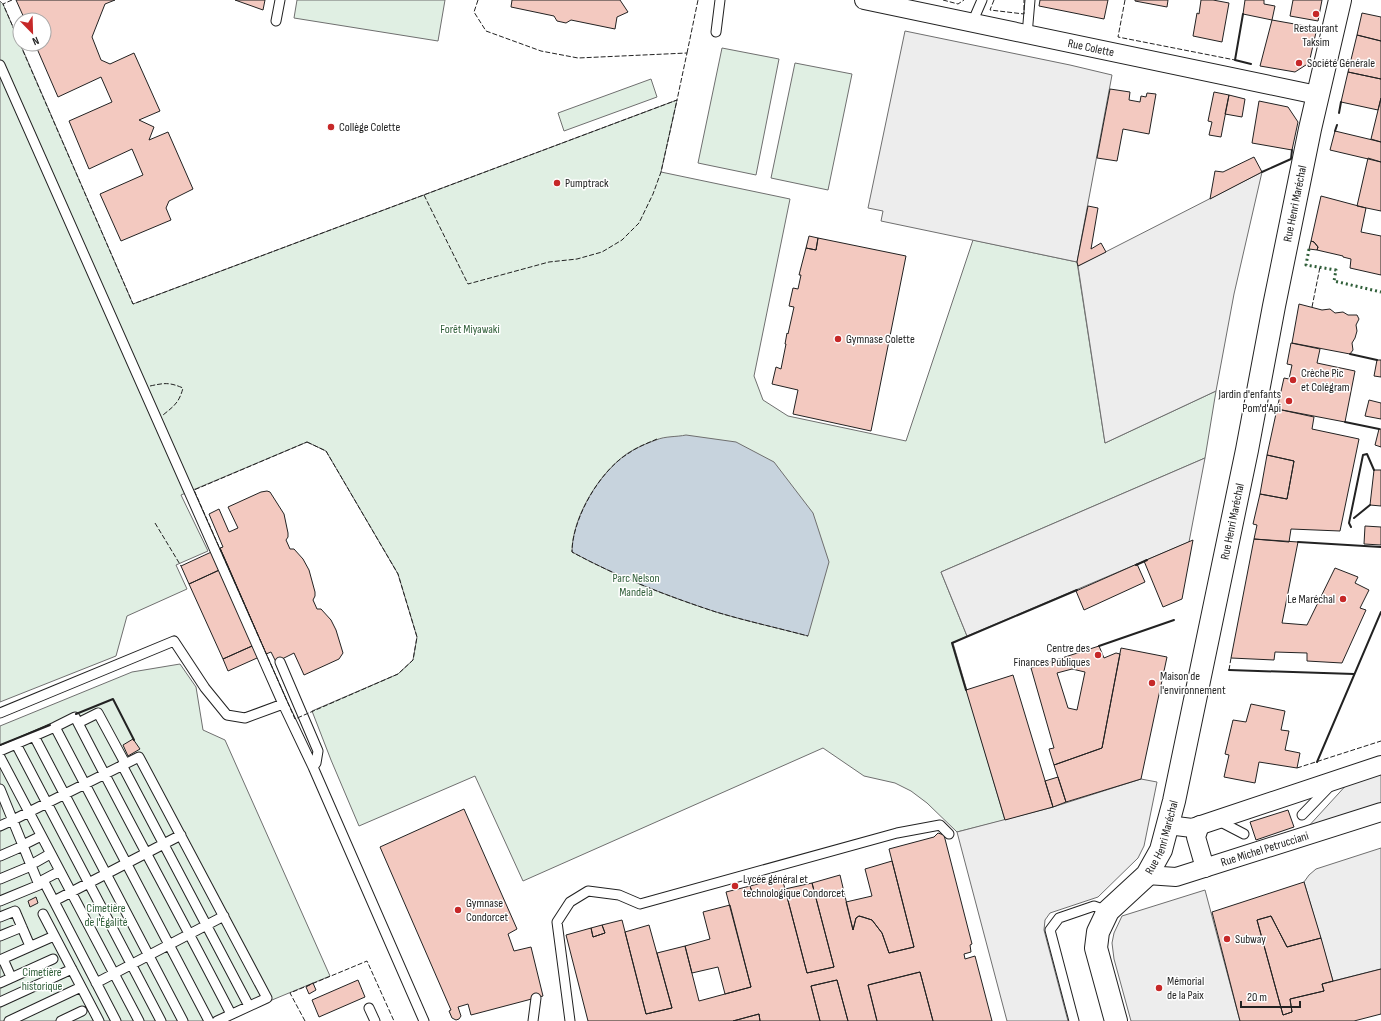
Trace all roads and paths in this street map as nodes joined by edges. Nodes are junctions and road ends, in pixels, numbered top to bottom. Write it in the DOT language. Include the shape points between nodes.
graph roads {
  1 [pos="280,0"];
  2 [pos="720,0"];
  3 [pos="864,0"];
  4 [pos="982,0"];
  5 [pos="1030,0"];
  6 [pos="1340,0"];
  7 [pos="276,21"];
  8 [pos="972,23"];
  9 [pos="716,32"];
  10 [pos="1027,35"];
  11 [pos="0,65"];
  12 [pos="1317,95"];
  13 [pos="280,662"];
  14 [pos="283,704"];
  15 [pos="0,713"];
  16 [pos="78,723"];
  17 [pos="55,727"];
  18 [pos="34,736"];
  19 [pos="16,744"];
  20 [pos="0,751"];
  21 [pos="0,757"];
  22 [pos="124,764"];
  23 [pos="1381,765"];
  24 [pos="313,767"];
  25 [pos="104,774"];
  26 [pos="1335,781"];
  27 [pos="84,784"];
  28 [pos="1,794"];
  29 [pos="65,794"];
  30 [pos="47,803"];
  31 [pos="28,812"];
  32 [pos="1381,812"];
  33 [pos="1302,815"];
  34 [pos="13,820"];
  35 [pos="1217,820"];
  36 [pos="1168,825"];
  37 [pos="1200,825"];
  38 [pos="0,826"];
  39 [pos="949,834"];
  40 [pos="1244,834"];
  41 [pos="181,835"];
  42 [pos="41,836"];
  43 [pos="164,844"];
  44 [pos="25,845"];
  45 [pos="50,854"];
  46 [pos="145,854"];
  47 [pos="0,856"];
  48 [pos="34,864"];
  49 [pos="126,864"];
  50 [pos="1205,868"];
  51 [pos="60,871"];
  52 [pos="106,874"];
  53 [pos="1147,875"];
  54 [pos="0,879"];
  55 [pos="89,883"];
  56 [pos="71,892"];
  57 [pos="0,901"];
  58 [pos="54,901"];
  59 [pos="1108,911"];
  60 [pos="43,914"];
  61 [pos="224,916"];
  62 [pos="0,918"];
  63 [pos="207,926"];
  64 [pos="22,927"];
  65 [pos="190,934"];
  66 [pos="0,936"];
  67 [pos="54,936"];
  68 [pos="169,945"];
  69 [pos="30,946"];
  70 [pos="150,955"];
  71 [pos="1,959"];
  72 [pos="53,959"];
  73 [pos="131,965"];
  74 [pos="72,969"];
  75 [pos="114,974"];
  76 [pos="11,977"];
  77 [pos="0,982"];
  78 [pos="96,983"];
  79 [pos="81,987"];
  80 [pos="536,998"];
  81 [pos="0,1002"];
  82 [pos="249,1006"];
  83 [pos="369,1008"];
  84 [pos="82,1011"];
  85 [pos="231,1014"];
  86 [pos="9,1021"];
  87 [pos="61,1021"];
  88 [pos="99,1021"];
  89 [pos="116,1021"];
  90 [pos="139,1021"];
  91 [pos="161,1021"];
  92 [pos="183,1021"];
  93 [pos="209,1021"];
  94 [pos="216,1021"];
  95 [pos="375,1021"];
  96 [pos="424,1021"];
  97 [pos="533,1021"];
  98 [pos="570,1021"];
  99 [pos="1074,1021"];
  100 [pos="1116,1021"];
  1 -- 7 [label="lane"];
  2 -- 9 [label="lane"];
  3 -- 8 [label="street, Rue Colette"];
  4 -- 8 [label="lane"];
  5 -- 10 [label="lane"];
  6 -- 12 [label="street, Rue Henri Maréchal"];
  8 -- 10 [label="street, Rue Colette"];
  10 -- 12 [label="street, Rue Colette"];
  11 -- 14 [label="lane"];
  12 -- 36 [label="street, Rue Henri Maréchal" via="1246,456"];
  13 -- 24 [label="lane" via="318,751"];
  14 -- 15 [label="lane" via="245,718 227,715 205,688 174,641"];
  14 -- 24 [label="lane"];
  16 -- 17 [label="lane" via="75,717"];
  16 -- 22 [label="lane" via="98,713"];
  16 -- 25 [label="lane"];
  17 -- 18 [label="lane"];
  17 -- 27 [label="lane"];
  18 -- 19 [label="lane"];
  18 -- 29 [label="lane"];
  19 -- 20 [label="lane"];
  19 -- 30 [label="lane"];
  21 -- 31 [label="lane"];
  22 -- 25 [label="lane"];
  22 -- 41 [label="lane" via="139,757"];
  22 -- 43 [label="lane"];
  23 -- 26 [label="street"];
  24 -- 96 [label="lane"];
  25 -- 27 [label="lane"];
  25 -- 46 [label="lane"];
  26 -- 33 [label="lane"];
  26 -- 35 [label="street"];
  27 -- 29 [label="lane"];
  27 -- 49 [label="lane"];
  28 -- 34 [label="lane"];
  29 -- 30 [label="lane"];
  29 -- 52 [label="lane"];
  30 -- 31 [label="lane"];
  30 -- 55 [label="lane"];
  31 -- 34 [label="lane"];
  31 -- 42 [label="lane"];
  32 -- 50 [label="street, Rue Michel Petrucciani"];
  34 -- 38 [label="lane"];
  34 -- 44 [label="lane"];
  35 -- 37 [label="street"];
  35 -- 40 [label="lane"];
  36 -- 37 [label="street" via="1192,828"];
  36 -- 53 [label="street, Rue Henri Maréchal" via="1161,850"];
  37 -- 50 [label="street" via="1196,837"];
  39 -- 98 [label="lane" via="940,825 897,833 640,904 619,895 588,892 570,902 557,922"];
  41 -- 43 [label="lane"];
  41 -- 61 [label="lane"];
  42 -- 44 [label="lane"];
  42 -- 45 [label="lane"];
  43 -- 46 [label="lane"];
  43 -- 63 [label="lane"];
  44 -- 47 [label="lane"];
  44 -- 48 [label="lane"];
  45 -- 48 [label="lane"];
  45 -- 51 [label="lane"];
  46 -- 49 [label="lane"];
  46 -- 65 [label="lane"];
  48 -- 54 [label="lane"];
  48 -- 57 [label="lane" via="39,885"];
  49 -- 52 [label="lane"];
  49 -- 68 [label="lane"];
  50 -- 53 [label="street, Rue Michel Petrucciani" via="1176,877"];
  51 -- 56 [label="lane"];
  51 -- 58 [label="lane" via="43,880"];
  52 -- 55 [label="lane"];
  52 -- 70 [label="lane"];
  53 -- 59 [label="street, Rue Henri Maréchal"];
  55 -- 56 [label="lane"];
  55 -- 73 [label="lane"];
  56 -- 58 [label="lane"];
  56 -- 75 [label="lane"];
  58 -- 78 [label="lane"];
  59 -- 99 [label="lane" via="1094,906 1059,918 1050,930"];
  59 -- 100 [label="street, Rue Henri Maréchal" via="1098,932 1096,948"];
  60 -- 67 [label="lane"];
  61 -- 63 [label="lane"];
  61 -- 82 [label="lane" via="267,998"];
  62 -- 64 [label="lane" via="15,911"];
  63 -- 65 [label="lane"];
  63 -- 82 [label="lane"];
  64 -- 66 [label="lane"];
  64 -- 69 [label="lane"];
  65 -- 68 [label="lane"];
  65 -- 85 [label="lane"];
  67 -- 69 [label="lane"];
  67 -- 74 [label="lane"];
  68 -- 70 [label="lane"];
  68 -- 93 [label="lane"];
  69 -- 71 [label="lane"];
  70 -- 73 [label="lane"];
  70 -- 92 [label="lane"];
  71 -- 76 [label="lane"];
  72 -- 76 [label="lane"];
  73 -- 75 [label="lane"];
  73 -- 91 [label="lane"];
  74 -- 79 [label="lane"];
  74 -- 81 [label="lane"];
  75 -- 78 [label="lane"];
  75 -- 90 [label="lane"];
  76 -- 77 [label="lane"];
  78 -- 89 [label="lane"];
  79 -- 86 [label="lane"];
  79 -- 88 [label="lane"];
  80 -- 97 [label="lane"];
  82 -- 85 [label="lane"];
  83 -- 95 [label="lane"];
  84 -- 87 [label="lane"];
  85 -- 94 [label="lane"];
}
